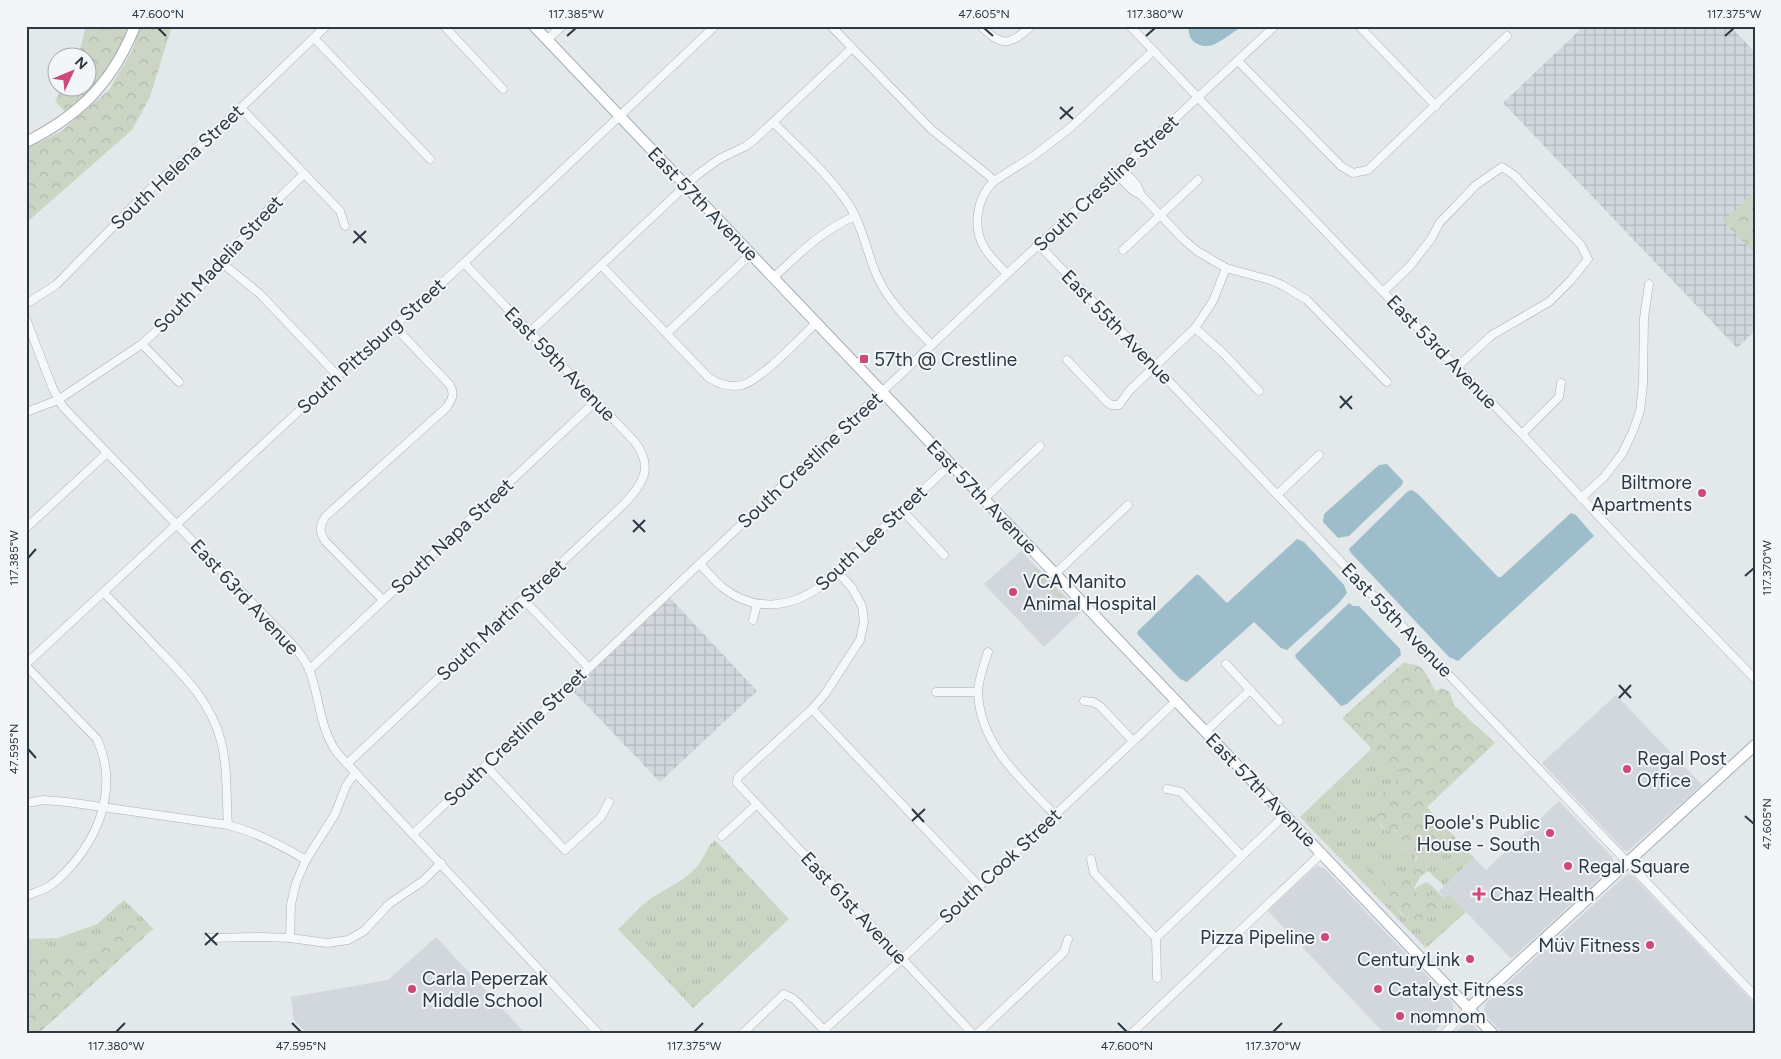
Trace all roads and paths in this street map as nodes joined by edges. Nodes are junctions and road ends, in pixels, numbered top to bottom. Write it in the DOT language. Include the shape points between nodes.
graph roads {
  1 [pos="135,26"];
  2 [pos="326,26"];
  3 [pos="444,26"];
  4 [pos="534,26"];
  5 [pos="562,26"];
  6 [pos="715,26"];
  7 [pos="831,26"];
  8 [pos="980,26"];
  9 [pos="1031,26"];
  10 [pos="1130,26"];
  11 [pos="1275,26"];
  12 [pos="1359,26"];
  13 [pos="1507,36"];
  14 [pos="314,38"];
  15 [pos="547,40"];
  16 [pos="852,48"];
  17 [pos="1153,51"];
  18 [pos="1238,61"];
  19 [pos="503,90"];
  20 [pos="1198,98"];
  21 [pos="1436,106"];
  22 [pos="241,108"];
  23 [pos="619,116"];
  24 [pos="774,123"];
  25 [pos="26,142"];
  26 [pos="430,159"];
  27 [pos="1118,170"];
  28 [pos="304,174"];
  29 [pos="1198,180"];
  30 [pos="994,181"];
  31 [pos="686,186"];
  32 [pos="1160,215"];
  33 [pos="855,216"];
  34 [pos="345,226"];
  35 [pos="1039,245"];
  36 [pos="1123,250"];
  37 [pos="751,254"];
  38 [pos="222,263"];
  39 [pos="464,263"];
  40 [pos="601,265"];
  41 [pos="1226,268"];
  42 [pos="1007,274"];
  43 [pos="773,278"];
  44 [pos="1649,284"];
  45 [pos="1383,292"];
  46 [pos="26,304"];
  47 [pos="26,319"];
  48 [pos="816,323"];
  49 [pos="394,326"];
  50 [pos="1195,328"];
  51 [pos="530,332"];
  52 [pos="667,333"];
  53 [pos="142,344"];
  54 [pos="932,345"];
  55 [pos="1067,360"];
  56 [pos="1154,367"];
  57 [pos="1456,368"];
  58 [pos="338,376"];
  59 [pos="179,382"];
  60 [pos="1387,382"];
  61 [pos="1561,384"];
  62 [pos="1259,391"];
  63 [pos="882,392"];
  64 [pos="58,400"];
  65 [pos="596,401"];
  66 [pos="26,412"];
  67 [pos="1522,434"];
  68 [pos="1040,446"];
  69 [pos="107,453"];
  70 [pos="1320,455"];
  71 [pos="950,464"];
  72 [pos="645,470"];
  73 [pos="1277,495"];
  74 [pos="1581,498"];
  75 [pos="984,499"];
  76 [pos="1128,505"];
  77 [pos="902,510"];
  78 [pos="177,524"];
  79 [pos="26,528"];
  80 [pos="944,555"];
  81 [pos="700,564"];
  82 [pos="837,571"];
  83 [pos="1055,574"];
  84 [pos="104,593"];
  85 [pos="523,599"];
  86 [pos="383,600"];
  87 [pos="756,604"];
  88 [pos="753,620"];
  89 [pos="988,652"];
  90 [pos="1226,664"];
  91 [pos="26,665"];
  92 [pos="589,668"];
  93 [pos="309,670"];
  94 [pos="1755,679"];
  95 [pos="1250,690"];
  96 [pos="936,692"];
  97 [pos="978,692"];
  98 [pos="1176,700"];
  99 [pos="1084,701"];
  100 [pos="812,709"];
  101 [pos="1280,721"];
  102 [pos="1205,732"];
  103 [pos="1134,740"];
  104 [pos="1755,745"];
  105 [pos="347,764"];
  106 [pos="486,766"];
  107 [pos="355,773"];
  108 [pos="1167,789"];
  109 [pos="609,802"];
  110 [pos="26,803"];
  111 [pos="756,805"];
  112 [pos="104,808"];
  113 [pos="1055,814"];
  114 [pos="1285,815"];
  115 [pos="228,825"];
  116 [pos="413,834"];
  117 [pos="722,836"];
  118 [pos="1322,853"];
  119 [pos="1242,856"];
  120 [pos="1092,859"];
  121 [pos="306,860"];
  122 [pos="1629,862"];
  123 [pos="441,863"];
  124 [pos="979,886"];
  125 [pos="26,896"];
  126 [pos="209,938"];
  127 [pos="290,938"];
  128 [pos="1156,938"];
  129 [pos="1068,939"];
  130 [pos="902,959"];
  131 [pos="1157,978"];
  132 [pos="1755,996"];
  133 [pos="1470,1008"];
  134 [pos="825,1032"];
  135 [pos="598,1033"];
  136 [pos="743,1033"];
  137 [pos="972,1033"];
  138 [pos="978,1033"];
  139 [pos="1132,1033"];
  140 [pos="1445,1033"];
  141 [pos="1492,1033"];
  1 -- 25 [label="main road" via="120,60 90,99 57,125"];
  2 -- 14 [label="street, South Helena Street"];
  3 -- 19 [label="street"];
  4 -- 15 [label="main road, East 57th Avenue"];
  5 -- 15 [label="street"];
  6 -- 23 [label="street, South Pittsburg Street"];
  7 -- 16 [label="street"];
  8 -- 9 [label="street" via="993,38 1004,42 1017,38"];
  10 -- 17 [label="street, East 53rd Avenue"];
  11 -- 18 [label="street, South Crestline Street"];
  12 -- 21 [label="street"];
  13 -- 21 [label="street"];
  14 -- 22 [label="street, South Helena Street"];
  14 -- 26 [label="street"];
  15 -- 23 [label="main road, East 57th Avenue"];
  16 -- 24 [label="street"];
  16 -- 30 [label="street" via="925,124"];
  17 -- 20 [label="street, East 53rd Avenue"];
  17 -- 30 [label="street" via="1063,133"];
  18 -- 20 [label="street, South Crestline Street"];
  18 -- 21 [label="street" via="1341,166 1353,173 1368,170"];
  20 -- 27 [label="street, South Crestline Street"];
  20 -- 45 [label="street, East 53rd Avenue"];
  22 -- 28 [label="street"];
  22 -- 46 [label="street, South Helena Street" via="144,195 56,285"];
  23 -- 31 [label="main road, East 57th Avenue"];
  23 -- 39 [label="street, South Pittsburg Street"];
  24 -- 31 [label="street" via="750,143 705,168"];
  24 -- 33 [label="street" via="830,182"];
  27 -- 32 [label="street" via="1137,185"];
  27 -- 35 [label="street, South Crestline Street"];
  28 -- 34 [label="street" via="340,211"];
  28 -- 38 [label="street, South Madelia Street"];
  29 -- 32 [label="street"];
  30 -- 42 [label="street" via="980,204 978,231 984,247"];
  31 -- 37 [label="main road, East 57th Avenue"];
  31 -- 40 [label="street"];
  32 -- 36 [label="street"];
  32 -- 41 [label="street" via="1197,251"];
  33 -- 43 [label="street" via="818,237"];
  33 -- 54 [label="street" via="876,275 904,316"];
  35 -- 42 [label="street, South Crestline Street"];
  35 -- 56 [label="street, East 55th Avenue"];
  37 -- 43 [label="main road, East 57th Avenue"];
  37 -- 52 [label="street"];
  38 -- 53 [label="street, South Madelia Street"];
  38 -- 58 [label="street" via="260,294"];
  39 -- 49 [label="street, South Pittsburg Street"];
  39 -- 51 [label="street, East 59th Avenue"];
  40 -- 51 [label="street"];
  40 -- 52 [label="street"];
  41 -- 50 [label="street" via="1213,300"];
  41 -- 60 [label="street" via="1270,280 1307,300"];
  42 -- 54 [label="street, South Crestline Street"];
  43 -- 48 [label="main road, East 57th Avenue"];
  44 -- 74 [label="street" via="1644,318 1640,411 1622,454 1604,477"];
  45 -- 57 [label="street, East 53rd Avenue"];
  45 -- 57 [label="street" via="1410,266 1440,222 1476,185 1502,167 1514,175 1581,245 1588,259 1549,302 1492,335"];
  47 -- 64 [label="street, East 63rd Avenue"];
  48 -- 52 [label="street" via="758,377 734,386 709,378"];
  48 -- 63 [label="main road, East 57th Avenue"];
  49 -- 58 [label="street, South Pittsburg Street"];
  49 -- 86 [label="street" via="450,385 453,395 446,408 326,516 320,528 325,540"];
  50 -- 56 [label="street"];
  50 -- 62 [label="street"];
  51 -- 65 [label="street, East 59th Avenue"];
  53 -- 59 [label="street"];
  53 -- 64 [label="street, South Madelia Street"];
  54 -- 63 [label="street, South Crestline Street"];
  55 -- 56 [label="street" via="1107,402 1115,406"];
  56 -- 73 [label="street, East 55th Avenue"];
  57 -- 67 [label="street, East 53rd Avenue"];
  58 -- 78 [label="street, South Pittsburg Street"];
  61 -- 67 [label="street" via="1559,397"];
  63 -- 71 [label="main road, East 57th Avenue"];
  63 -- 81 [label="street, South Crestline Street"];
  64 -- 66 [label="street, South Madelia Street"];
  64 -- 69 [label="street, East 63rd Avenue"];
  65 -- 72 [label="street, East 59th Avenue" via="639,448"];
  65 -- 86 [label="street, South Napa Street"];
  67 -- 74 [label="street, East 53rd Avenue"];
  68 -- 75 [label="street"];
  69 -- 78 [label="street, East 63rd Avenue"];
  69 -- 79 [label="street"];
  70 -- 73 [label="street"];
  71 -- 75 [label="main road, East 57th Avenue"];
  71 -- 77 [label="street, South Lee Street"];
  72 -- 85 [label="street, South Martin Street" via="636,491"];
  73 -- 122 [label="street, East 55th Avenue"];
  74 -- 94 [label="street, East 53rd Avenue"];
  75 -- 83 [label="main road, East 57th Avenue"];
  76 -- 83 [label="street"];
  77 -- 80 [label="street"];
  77 -- 82 [label="street, South Lee Street"];
  78 -- 84 [label="street, South Pittsburg Street"];
  78 -- 93 [label="street, East 63rd Avenue" via="291,643"];
  81 -- 87 [label="street, South Lee Street" via="722,586"];
  81 -- 92 [label="street, South Crestline Street"];
  82 -- 87 [label="street, South Lee Street" via="816,590 801,598 784,603"];
  82 -- 100 [label="street" via="862,606 864,622 860,640"];
  83 -- 98 [label="main road, East 57th Avenue"];
  84 -- 91 [label="street, South Pittsburg Street"];
  84 -- 115 [label="street" via="189,681 211,713 224,756"];
  85 -- 92 [label="street"];
  85 -- 105 [label="street, South Martin Street"];
  86 -- 93 [label="street, South Napa Street"];
  87 -- 88 [label="street"];
  89 -- 97 [label="street"];
  90 -- 95 [label="street"];
  91 -- 112 [label="street" via="97,739 106,763"];
  92 -- 106 [label="street, South Crestline Street"];
  93 -- 105 [label="street, East 63rd Avenue" via="326,732"];
  95 -- 101 [label="street"];
  95 -- 102 [label="street"];
  96 -- 97 [label="street"];
  97 -- 113 [label="street" via="983,718 996,749"];
  98 -- 102 [label="main road, East 57th Avenue"];
  98 -- 103 [label="street, South Cook Street"];
  99 -- 103 [label="street" via="1100,706"];
  100 -- 111 [label="street, East 61st Avenue" via="738,777 737,783"];
  100 -- 124 [label="street"];
  102 -- 114 [label="main road, East 57th Avenue"];
  103 -- 113 [label="street, South Cook Street"];
  104 -- 122 [label="main road"];
  105 -- 107 [label="street, East 63rd Avenue"];
  106 -- 109 [label="street" via="565,850 601,816"];
  106 -- 116 [label="street, South Crestline Street"];
  107 -- 116 [label="street, East 63rd Avenue"];
  107 -- 121 [label="street" via="335,814"];
  108 -- 119 [label="street" via="1181,792"];
  110 -- 112 [label="street" via="44,800"];
  111 -- 117 [label="street"];
  111 -- 130 [label="street, East 61st Avenue"];
  112 -- 115 [label="street"];
  112 -- 125 [label="street" via="89,842 60,879 46,889"];
  113 -- 124 [label="street, South Cook Street"];
  114 -- 118 [label="main road, East 57th Avenue"];
  114 -- 119 [label="street"];
  115 -- 121 [label="street" via="248,830"];
  116 -- 123 [label="street, East 63rd Avenue"];
  118 -- 133 [label="main road, East 57th Avenue"];
  118 -- 139 [label="street"];
  119 -- 128 [label="street"];
  120 -- 128 [label="street" via="1094,873"];
  121 -- 127 [label="street" via="296,883"];
  122 -- 132 [label="street, East 55th Avenue"];
  122 -- 133 [label="main road"];
  123 -- 127 [label="street" via="423,881 389,904 364,931 348,940 327,943"];
  123 -- 135 [label="street, East 63rd Avenue"];
  124 -- 130 [label="street, South Cook Street"];
  126 -- 127 [label="street"];
  128 -- 131 [label="street"];
  129 -- 138 [label="street" via="1064,952"];
  130 -- 134 [label="street, South Cook Street"];
  130 -- 137 [label="street, East 61st Avenue"];
  133 -- 140 [label="street"];
  133 -- 141 [label="main road, East 57th Avenue"];
  134 -- 136 [label="street" via="794,999 784,994"];
}
